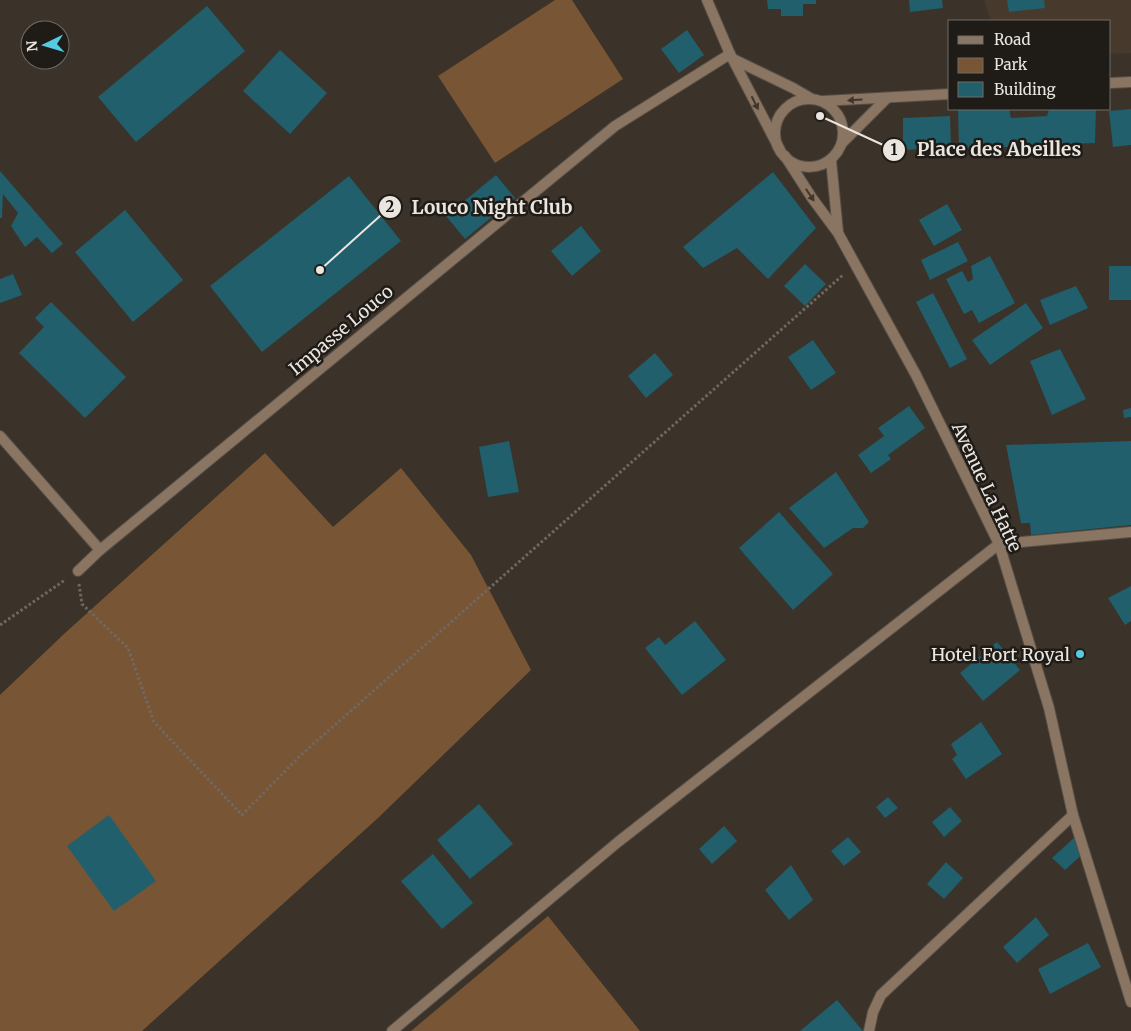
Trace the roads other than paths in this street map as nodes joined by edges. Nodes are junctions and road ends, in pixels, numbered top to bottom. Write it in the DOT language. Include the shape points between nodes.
graph roads {
  1 [pos="707,0"];
  2 [pos="732,57"];
  3 [pos="1131,82"];
  4 [pos="1111,83"];
  5 [pos="948,94"];
  6 [pos="887,98"];
  7 [pos="812,99"];
  8 [pos="822,102"];
  9 [pos="842,143"];
  10 [pos="782,153"];
  11 [pos="830,160"];
  12 [pos="838,233"];
  13 [pos="0,436"];
  14 [pos="1131,532"];
  15 [pos="999,544"];
  16 [pos="100,550"];
  17 [pos="78,571"];
  18 [pos="1073,814"];
  19 [pos="1131,1002"];
  20 [pos="392,1031"];
  21 [pos="868,1031"];
  1 -- 2 [label="street, Avenue La Hatte"];
  2 -- 7 [label="street"];
  2 -- 10 [label="street, Avenue La Hatte, one-way"];
  2 -- 16 [label="street, Impasse Louco" via="615,126"];
  3 -- 4 [label="street"];
  5 -- 6 [label="street"];
  6 -- 8 [label="street, one-way"];
  6 -- 9 [label="street"];
  7 -- 8 [label="street"];
  7 -- 10 [label="street" via="790,105 777,121 776,140"];
  8 -- 9 [label="street" via="839,116 844,134"];
  9 -- 11 [label="street"];
  10 -- 11 [label="street" via="802,166 822,165"];
  10 -- 12 [label="street, Avenue La Hatte, one-way"];
  11 -- 12 [label="street, Avenue La Hatte"];
  12 -- 15 [label="street, Avenue La Hatte" via="916,375"];
  13 -- 16 [label="street"];
  14 -- 15 [label="street"];
  15 -- 18 [label="street, Avenue La Hatte" via="1049,708"];
  15 -- 20 [label="street" via="618,842"];
  16 -- 17 [label="street, Impasse Louco"];
  18 -- 19 [label="street, Avenue La Hatte"];
  18 -- 21 [label="street" via="881,995"];
}
